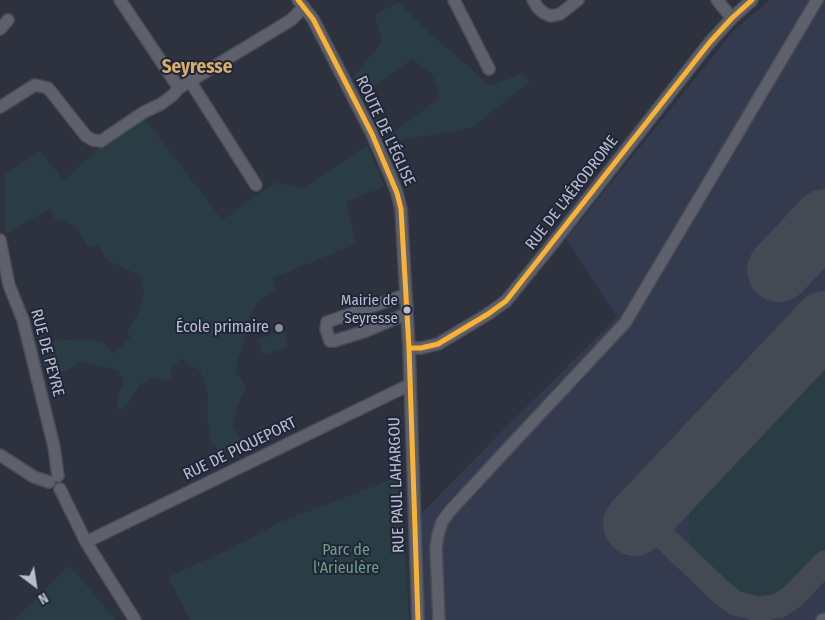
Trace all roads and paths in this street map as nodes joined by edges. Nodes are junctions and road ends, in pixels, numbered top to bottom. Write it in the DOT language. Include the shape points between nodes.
graph roads {
  1 [pos="120,0"];
  2 [pos="454,0"];
  3 [pos="533,0"];
  4 [pos="578,0"];
  5 [pos="717,0"];
  6 [pos="752,0"];
  7 [pos="816,0"];
  8 [pos="301,3"];
  9 [pos="732,18"];
  10 [pos="8,20"];
  11 [pos="0,29"];
  12 [pos="490,69"];
  13 [pos="190,81"];
  14 [pos="179,88"];
  15 [pos="0,107"];
  16 [pos="256,186"];
  17 [pos="0,240"];
  18 [pos="405,295"];
  19 [pos="406,317"];
  20 [pos="409,348"];
  21 [pos="409,385"];
  22 [pos="0,455"];
  23 [pos="54,479"];
  24 [pos="86,542"];
  25 [pos="135,620"];
  26 [pos="418,620"];
  27 [pos="439,620"];
  1 -- 14 [label="street"];
  2 -- 12 [label="street"];
  3 -- 4 [label="street" via="538,8 551,16 560,14"];
  5 -- 9 [label="street"];
  6 -- 9 [label="street, RUE DE L'AÉRODROME"];
  7 -- 27 [label="street" via="625,323 442,522 436,548"];
  8 -- 13 [label="street" via="291,20"];
  8 -- 18 [label="street, ROUTE DE L'ÉGLISE" via="321,34 372,134 397,193 401,209"];
  9 -- 20 [label="street, RUE DE L'AÉRODROME" via="506,301 438,344"];
  10 -- 11 [label="street"];
  13 -- 14 [label="street"];
  13 -- 16 [label="street"];
  14 -- 15 [label="street" via="173,96 101,141 86,136 48,88 35,85"];
  17 -- 23 [label="street, RUE DE PEYRE" via="54,447"];
  18 -- 19 [label="street, ROUTE DE L'ÉGLISE"];
  18 -- 19 [label="street" via="327,322 326,329 330,341 334,341 401,316"];
  19 -- 20 [label="street, ROUTE DE L'ÉGLISE"];
  20 -- 21 [label="street, RUE PAUL LAHARGOU"];
  21 -- 24 [label="street, RUE DE PIQUEPORT"];
  21 -- 26 [label="street, RUE PAUL LAHARGOU"];
  22 -- 23 [label="street" via="34,477"];
  23 -- 24 [label="street, RUE DE PEYRE" via="63,480 60,489"];
  24 -- 25 [label="street, RUE DE PEYRE"];
}
